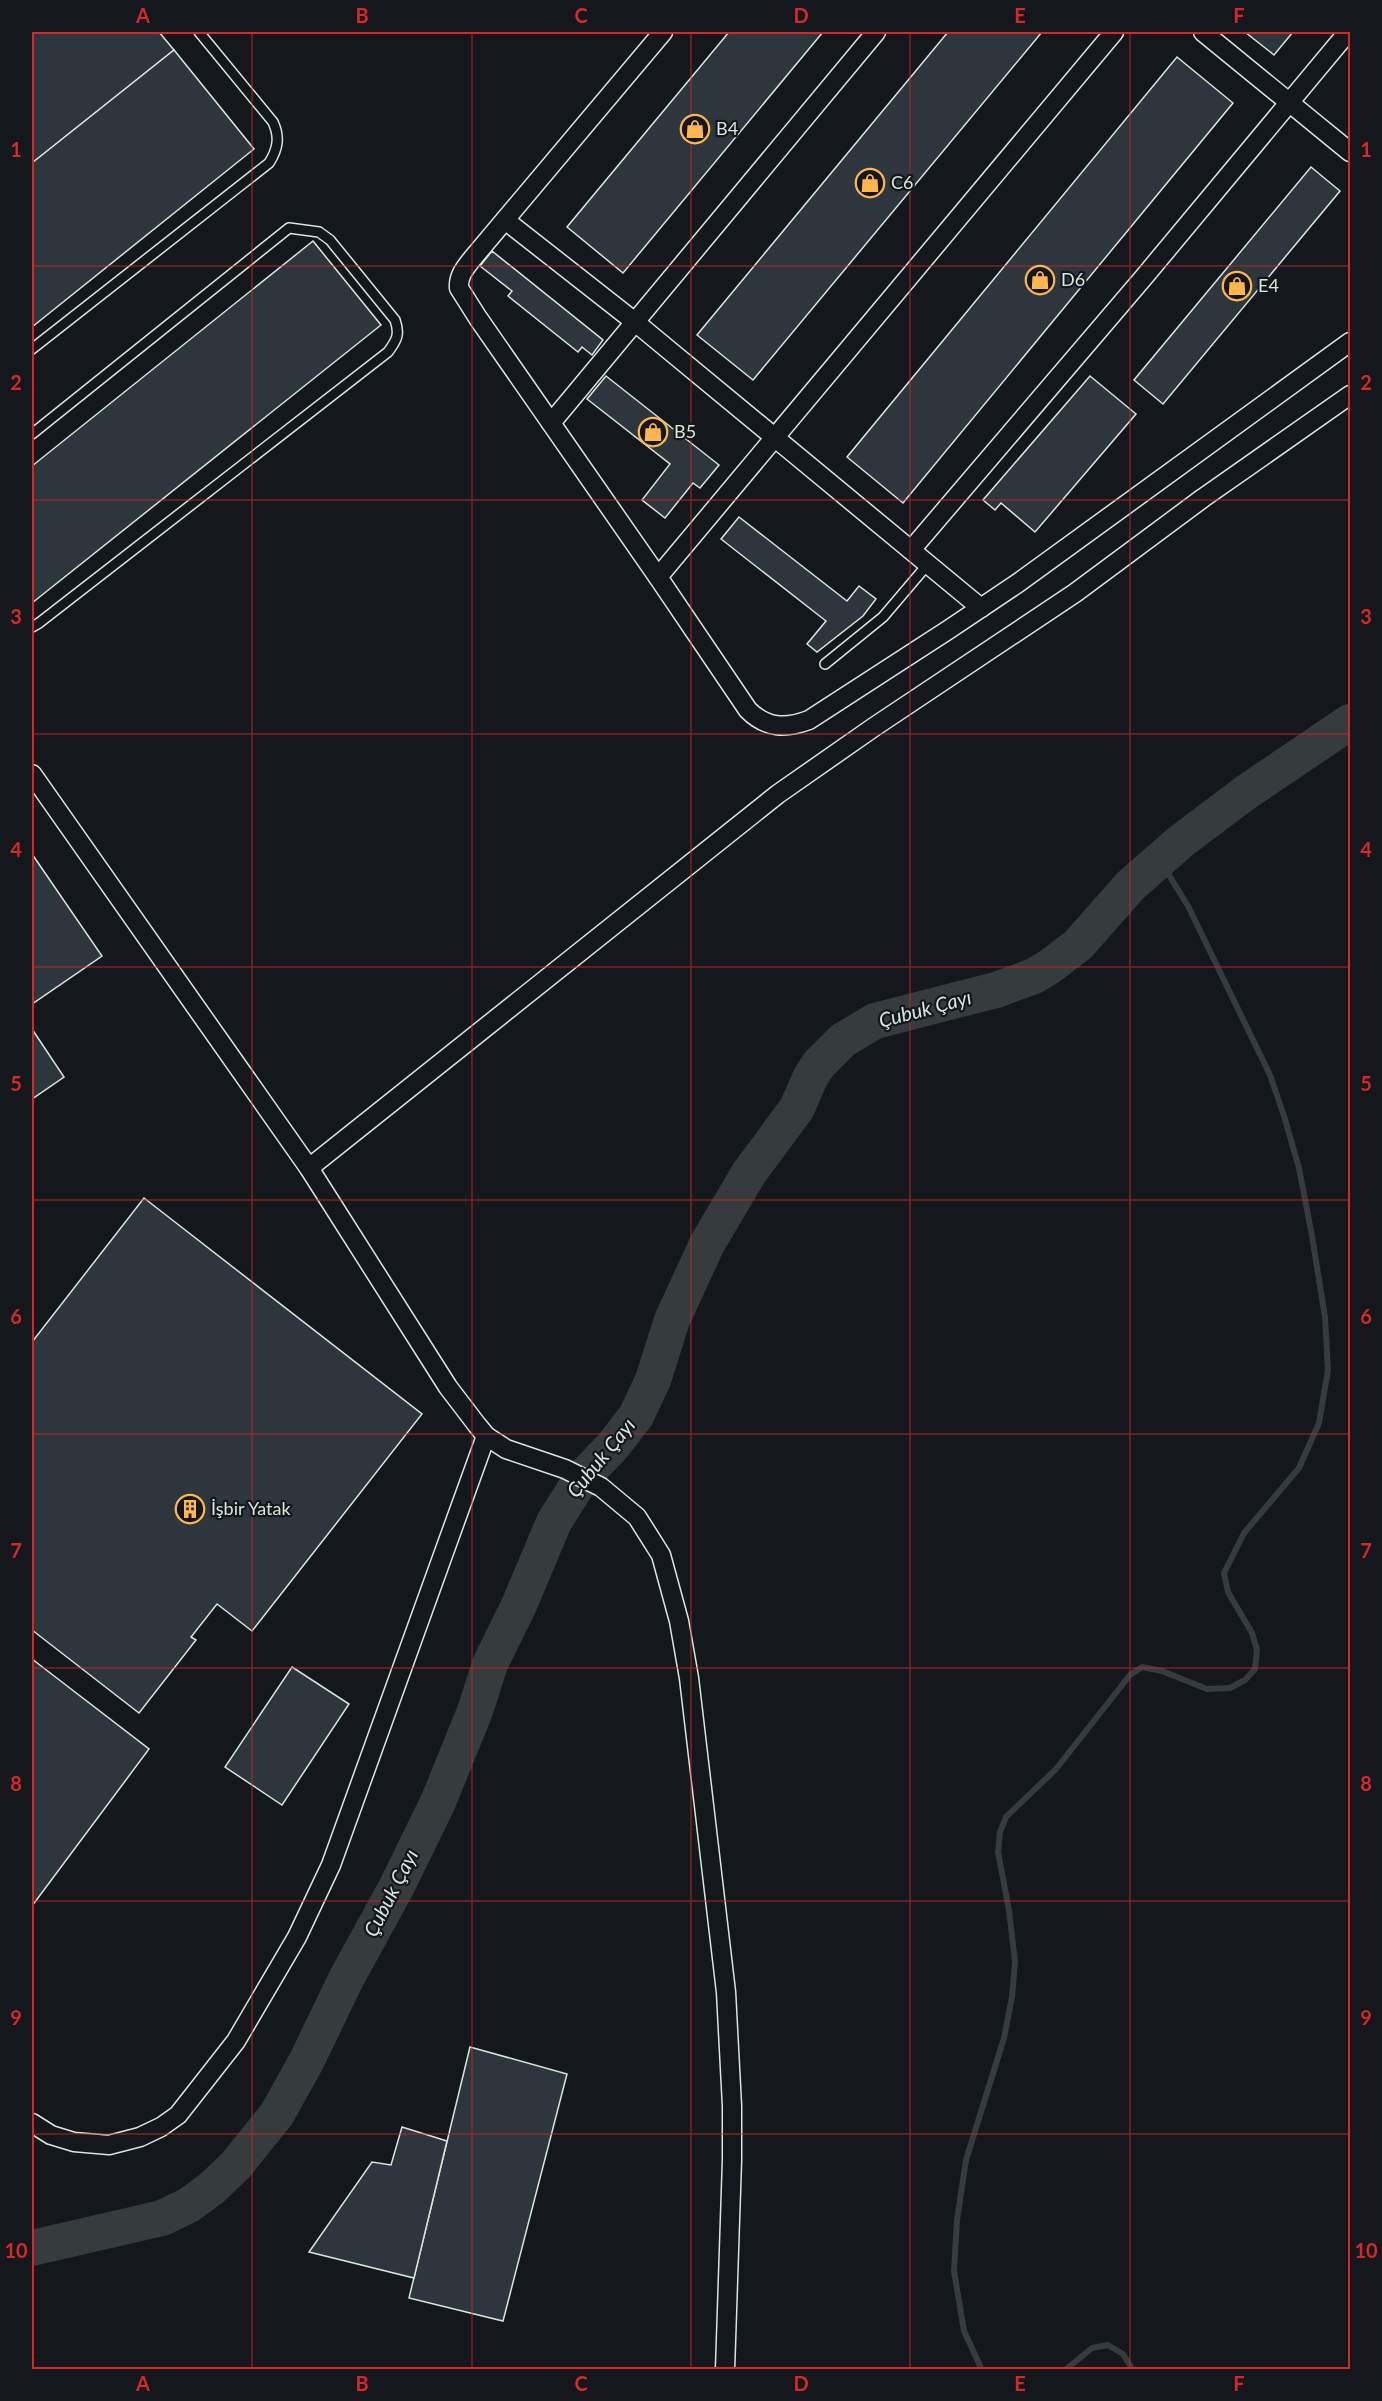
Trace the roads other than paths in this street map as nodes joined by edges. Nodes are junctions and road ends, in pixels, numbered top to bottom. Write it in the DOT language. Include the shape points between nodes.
graph roads {
  1 [pos="199,32"];
  2 [pos="663,32"];
  3 [pos="876,32"];
  4 [pos="1114,32"];
  5 [pos="1203,32"];
  6 [pos="1348,32"];
  7 [pos="1290,102"];
  8 [pos="1350,152"];
  9 [pos="505,220"];
  10 [pos="635,322"];
  11 [pos="1350,342"];
  12 [pos="32,349"];
  13 [pos="1350,395"];
  14 [pos="551,423"];
  15 [pos="32,434"];
  16 [pos="775,437"];
  17 [pos="911,550"];
  18 [pos="928,564"];
  19 [pos="658,577"];
  20 [pos="981,608"];
  21 [pos="32,627"];
  22 [pos="825,664"];
  23 [pos="32,774"];
  24 [pos="309,1168"];
  25 [pos="486,1436"];
  26 [pos="32,2126"];
  27 [pos="724,2370"];
  1 -- 12 [label="lane" via="273,122 278,138 274,155 269,163"];
  2 -- 9 [label="street"];
  3 -- 10 [label="street"];
  4 -- 16 [label="street"];
  5 -- 7 [label="street"];
  6 -- 7 [label="street"];
  7 -- 8 [label="street"];
  7 -- 17 [label="street"];
  9 -- 10 [label="street"];
  9 -- 14 [label="street" via="463,271 459,288"];
  10 -- 14 [label="street"];
  10 -- 16 [label="street"];
  11 -- 20 [label="street"];
  13 -- 24 [label="street" via="1075,593 778,794"];
  14 -- 19 [label="street"];
  15 -- 21 [label="lane" via="289,228 319,231 330,240 399,330 388,352"];
  16 -- 17 [label="street"];
  16 -- 19 [label="street"];
  17 -- 18 [label="street"];
  18 -- 20 [label="street"];
  18 -- 22 [label="lane" via="883,617"];
  19 -- 20 [label="street" via="748,710 762,722 783,727 809,720"];
  23 -- 24 [label="street"];
  24 -- 25 [label="street" via="448,1387"];
  25 -- 26 [label="street" via="331,1865 297,1937 236,2041 178,2115 140,2137 109,2145 74,2142"];
  25 -- 27 [label="street" via="506,1449 565,1469 601,1487 637,1517 661,1555 679,1621 689,1678 729,2032 731,2244"];
}
